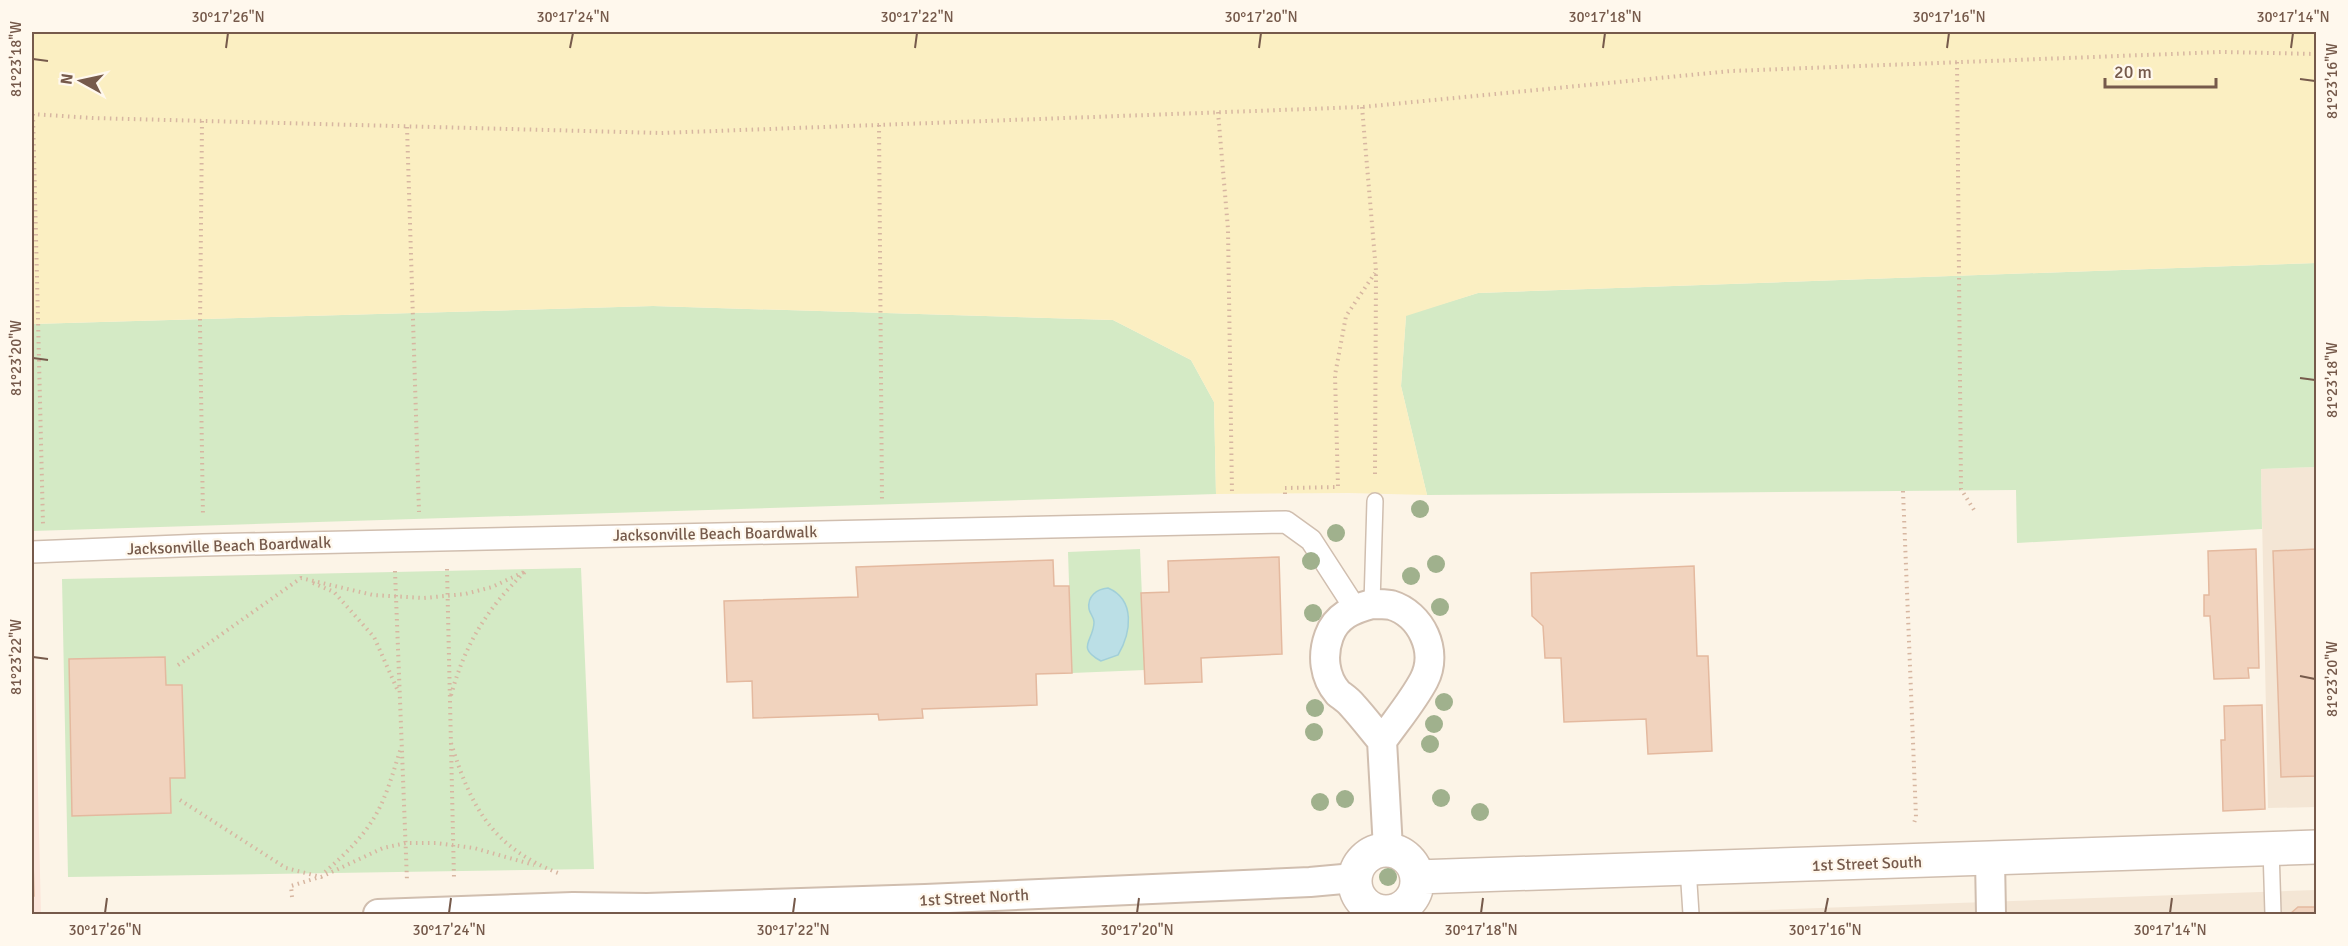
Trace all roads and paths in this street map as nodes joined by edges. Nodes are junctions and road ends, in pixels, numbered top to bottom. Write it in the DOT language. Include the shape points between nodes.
graph roads {
  1 [pos="2316,54"];
  2 [pos="1957,62"];
  3 [pos="1362,106"];
  4 [pos="1218,112"];
  5 [pos="32,114"];
  6 [pos="201,121"];
  7 [pos="879,125"];
  8 [pos="407,127"];
  9 [pos="1376,271"];
  10 [pos="1233,485"];
  11 [pos="1903,491"];
  12 [pos="1285,498"];
  13 [pos="1375,501"];
  14 [pos="1974,510"];
  15 [pos="882,530"];
  16 [pos="446,539"];
  17 [pos="393,540"];
  18 [pos="420,540"];
  19 [pos="203,545"];
  20 [pos="38,552"];
  21 [pos="301,578"];
  22 [pos="396,596"];
  23 [pos="448,596"];
  24 [pos="1364,606"];
  25 [pos="178,665"];
  26 [pos="400,694"];
  27 [pos="450,699"];
  28 [pos="1382,741"];
  29 [pos="451,743"];
  30 [pos="402,744"];
  31 [pos="180,800"];
  32 [pos="1910,832"];
  33 [pos="406,843"];
  34 [pos="453,844"];
  35 [pos="2316,847"];
  36 [pos="2271,848"];
  37 [pos="1388,849"];
  38 [pos="1990,859"];
  39 [pos="540,866"];
  40 [pos="1689,868"];
  41 [pos="561,874"];
  42 [pos="321,877"];
  43 [pos="1354,878"];
  44 [pos="407,883"];
  45 [pos="454,889"];
  46 [pos="292,897"];
  47 [pos="1417,898"];
  48 [pos="1368,911"];
  49 [pos="378,915"];
  50 [pos="1690,915"];
  51 [pos="1991,915"];
  52 [pos="2273,915"];
  1 -- 2 [label="path" via="2222,52"];
  2 -- 3 [label="path" via="1731,71"];
  2 -- 14 [label="path" via="1961,489"];
  3 -- 4 [label="path"];
  3 -- 9 [label="path"];
  4 -- 7 [label="path"];
  4 -- 10 [label="path" via="1228,229"];
  5 -- 6 [label="path"];
  5 -- 20 [label="path"];
  6 -- 8 [label="path"];
  6 -- 19 [label="path"];
  7 -- 8 [label="path" via="661,133"];
  7 -- 15 [label="path"];
  8 -- 18 [label="path"];
  9 -- 12 [label="path" via="1346,316 1335,375 1338,487 1285,488"];
  9 -- 13 [label="path"];
  11 -- 32 [label="path" via="1916,817"];
  13 -- 24 [label="lane"];
  15 -- 16 [label="street, Jacksonville Beach Boardwalk"];
  15 -- 24 [label="street, Jacksonville Beach Boardwalk" via="1286,522 1311,540"];
  16 -- 18 [label="street, Jacksonville Beach Boardwalk"];
  16 -- 23 [label="path"];
  17 -- 18 [label="street, Jacksonville Beach Boardwalk"];
  17 -- 19 [label="street, Jacksonville Beach Boardwalk"];
  17 -- 22 [label="path"];
  19 -- 20 [label="street, Jacksonville Beach Boardwalk"];
  21 -- 22 [label="path" via="373,596"];
  21 -- 25 [label="path"];
  21 -- 26 [label="path" via="334,592 351,611 374,638"];
  22 -- 23 [label="path"];
  22 -- 26 [label="path"];
  23 -- 27 [label="path"];
  23 -- 27 [label="path" via="492,587 526,571 505,590 466,648"];
  24 -- 28 [label="street" via="1342,617 1331,630 1324,662 1337,692"];
  24 -- 28 [label="street" via="1390,605 1407,613 1420,626 1428,643 1430,661 1425,679"];
  26 -- 30 [label="path"];
  27 -- 29 [label="path"];
  28 -- 37 [label="street"];
  29 -- 34 [label="path"];
  29 -- 39 [label="path" via="460,773 483,818 520,855"];
  30 -- 33 [label="path"];
  30 -- 42 [label="path" via="373,821"];
  31 -- 42 [label="path" via="286,868"];
  33 -- 34 [label="path"];
  33 -- 42 [label="path" via="383,848"];
  33 -- 44 [label="path"];
  34 -- 39 [label="path"];
  34 -- 45 [label="path"];
  35 -- 36 [label="street, 1st Street South"];
  36 -- 38 [label="street, 1st Street South"];
  36 -- 52 [label="lane"];
  37 -- 43 [label="street" via="1364,858"];
  37 -- 47 [label="street" via="1404,855 1414,867"];
  38 -- 40 [label="street, 1st Street South"];
  38 -- 51 [label="street"];
  39 -- 41 [label="path"];
  40 -- 47 [label="street, 1st Street South"];
  40 -- 50 [label="lane"];
  42 -- 46 [label="path" via="291,886"];
  43 -- 48 [label="street"];
  43 -- 49 [label="street, 1st Street North" via="913,900"];
  47 -- 48 [label="street" via="1393,912"];
}
